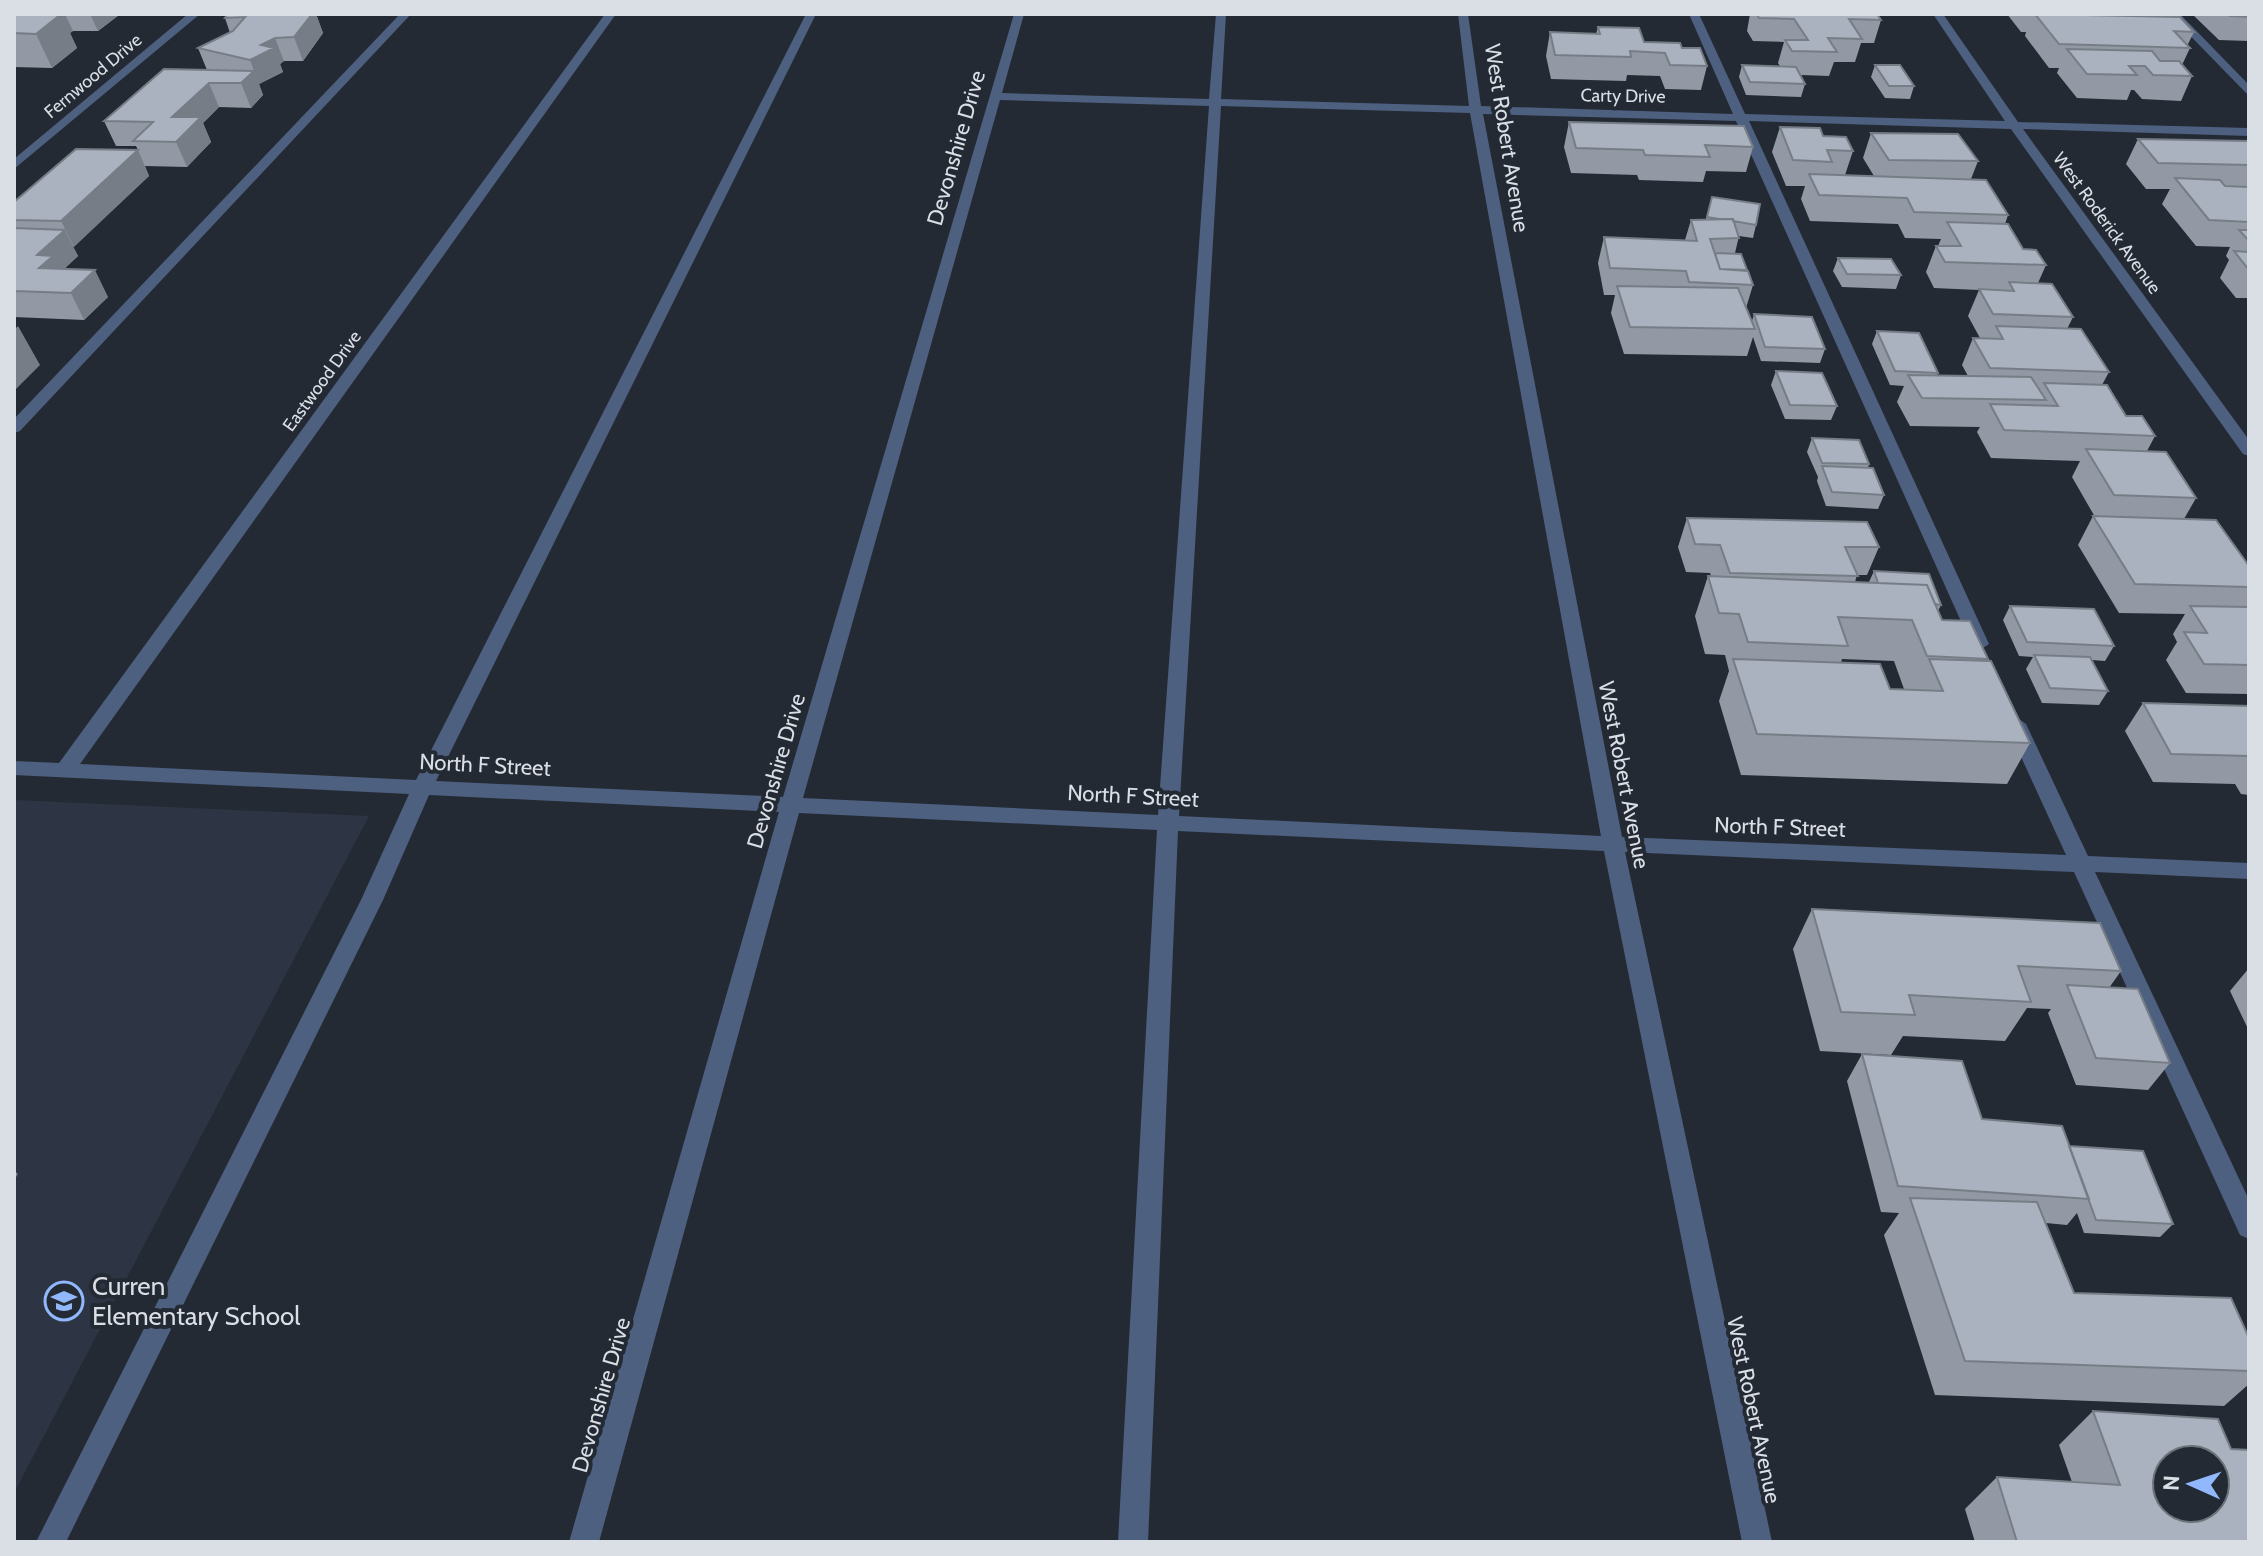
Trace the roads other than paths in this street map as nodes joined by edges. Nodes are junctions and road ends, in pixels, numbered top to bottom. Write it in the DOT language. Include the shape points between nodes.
graph roads {
  1 [pos="195,14"];
  2 [pos="406,14"];
  3 [pos="611,14"];
  4 [pos="811,14"];
  5 [pos="1019,14"];
  6 [pos="1221,14"];
  7 [pos="1463,14"];
  8 [pos="1694,14"];
  9 [pos="1938,14"];
  10 [pos="2174,14"];
  11 [pos="2249,92"];
  12 [pos="997,96"];
  13 [pos="1217,104"];
  14 [pos="1476,111"];
  15 [pos="1741,117"];
  16 [pos="2014,125"];
  17 [pos="2249,132"];
  18 [pos="14,165"];
  19 [pos="14,428"];
  20 [pos="2249,451"];
  21 [pos="1988,662"];
  22 [pos="2007,705"];
  23 [pos="14,768"];
  24 [pos="65,770"];
  25 [pos="423,786"];
  26 [pos="791,804"];
  27 [pos="1168,821"];
  28 [pos="1613,844"];
  29 [pos="2079,863"];
  30 [pos="2249,871"];
  31 [pos="2249,1227"];
  32 [pos="51,1542"];
  33 [pos="584,1542"];
  34 [pos="1133,1542"];
  35 [pos="1757,1542"];
  1 -- 18 [label="street, Fernwood Drive"];
  2 -- 19 [label="street"];
  3 -- 24 [label="street, Eastwood Drive"];
  4 -- 25 [label="street"];
  5 -- 12 [label="street, Devonshire Drive"];
  6 -- 13 [label="street"];
  7 -- 14 [label="street, West Robert Avenue"];
  8 -- 15 [label="street"];
  9 -- 16 [label="street, West Roderick Avenue"];
  10 -- 11 [label="street"];
  12 -- 13 [label="street, Carty Drive"];
  12 -- 26 [label="street, Devonshire Drive"];
  13 -- 14 [label="street, Carty Drive"];
  13 -- 27 [label="street"];
  14 -- 15 [label="street, Carty Drive"];
  14 -- 28 [label="street, West Robert Avenue"];
  15 -- 16 [label="street, Carty Drive"];
  15 -- 21 [label="street"];
  16 -- 17 [label="street, Carty Drive"];
  16 -- 20 [label="street, West Roderick Avenue"];
  22 -- 29 [label="street"];
  23 -- 24 [label="street, North F Street"];
  24 -- 25 [label="street, North F Street"];
  25 -- 26 [label="street, North F Street"];
  25 -- 32 [label="street" via="372,900"];
  26 -- 27 [label="street, North F Street"];
  26 -- 33 [label="street, Devonshire Drive"];
  27 -- 28 [label="street, North F Street"];
  27 -- 34 [label="street"];
  28 -- 29 [label="street, North F Street"];
  28 -- 35 [label="street, West Robert Avenue"];
  29 -- 30 [label="street, North F Street"];
  29 -- 31 [label="street"];
}
